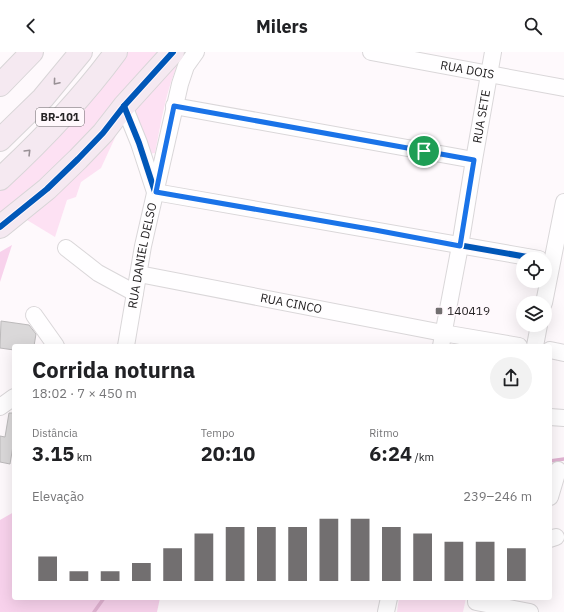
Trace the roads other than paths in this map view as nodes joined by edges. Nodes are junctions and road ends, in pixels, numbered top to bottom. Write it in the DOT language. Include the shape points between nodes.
graph roads {
  1 [pos="32,52"];
  2 [pos="81,52"];
  3 [pos="116,52"];
  4 [pos="173,52"];
  5 [pos="196,52"];
  6 [pos="371,52"];
  7 [pos="493,52"];
  8 [pos="489,74"];
  9 [pos="0,85"];
  10 [pos="564,88"];
  11 [pos="124,106"];
  12 [pos="174,106"];
  13 [pos="0,140"];
  14 [pos="474,160"];
  15 [pos="0,179"];
  16 [pos="156,192"];
  17 [pos="564,202"];
  18 [pos="0,227"];
  19 [pos="460,246"];
  20 [pos="66,248"];
  21 [pos="552,253"];
  22 [pos="516,255"];
  23 [pos="139,274"];
  24 [pos="135,293"];
  25 [pos="34,315"];
  26 [pos="538,332"];
  27 [pos="442,340"];
  28 [pos="55,344"];
  29 [pos="126,344"];
  30 [pos="491,344"];
  31 [pos="535,344"];
  32 [pos="552,350"];
  33 [pos="564,353"];
  34 [pos="12,398"];
  35 [pos="0,407"];
  36 [pos="552,417"];
  37 [pos="564,418"];
  38 [pos="558,470"];
  39 [pos="552,490"];
  40 [pos="389,600"];
  41 [pos="475,604"];
  42 [pos="386,612"];
  43 [pos="530,612"];
  1 -- 9 [label="highway"];
  2 -- 13 [label="highway, BR-101, one-way" via="43,98"];
  15 -- 3 [label="highway, BR-101, one-way" via="31,150"];
  4 -- 11 [label="highway"];
  5 -- 12 [label="street, RUA DANIEL DELSO" via="186,66"];
  6 -- 8 [label="street, RUA DOIS"];
  7 -- 8 [label="street, RUA SETE"];
  8 -- 10 [label="street, RUA DOIS"];
  8 -- 14 [label="street, RUA SETE"];
  11 -- 16 [label="street"];
  11 -- 18 [label="highway" via="78,159 47,189"];
  12 -- 14 [label="street"];
  12 -- 16 [label="street, RUA DANIEL DELSO"];
  14 -- 19 [label="street, RUA SETE"];
  16 -- 19 [label="street"];
  16 -- 23 [label="street, RUA DANIEL DELSO"];
  17 -- 21 [label="street"];
  19 -- 22 [label="street"];
  19 -- 27 [label="street, RUA SETE"];
  20 -- 24 [label="street" via="98,273"];
  23 -- 24 [label="street, RUA DANIEL DELSO"];
  23 -- 27 [label="street, RUA CINCO"];
  24 -- 29 [label="street, RUA DANIEL DELSO"];
  25 -- 28 [label="street"];
  26 -- 31 [label="street"];
  27 -- 30 [label="street, RUA CINCO"];
  32 -- 33 [label="street"];
  34 -- 35 [label="street"];
  36 -- 37 [label="street"];
  38 -- 39 [label="street"];
  40 -- 42 [label="street"];
  41 -- 43 [label="street"];
}
